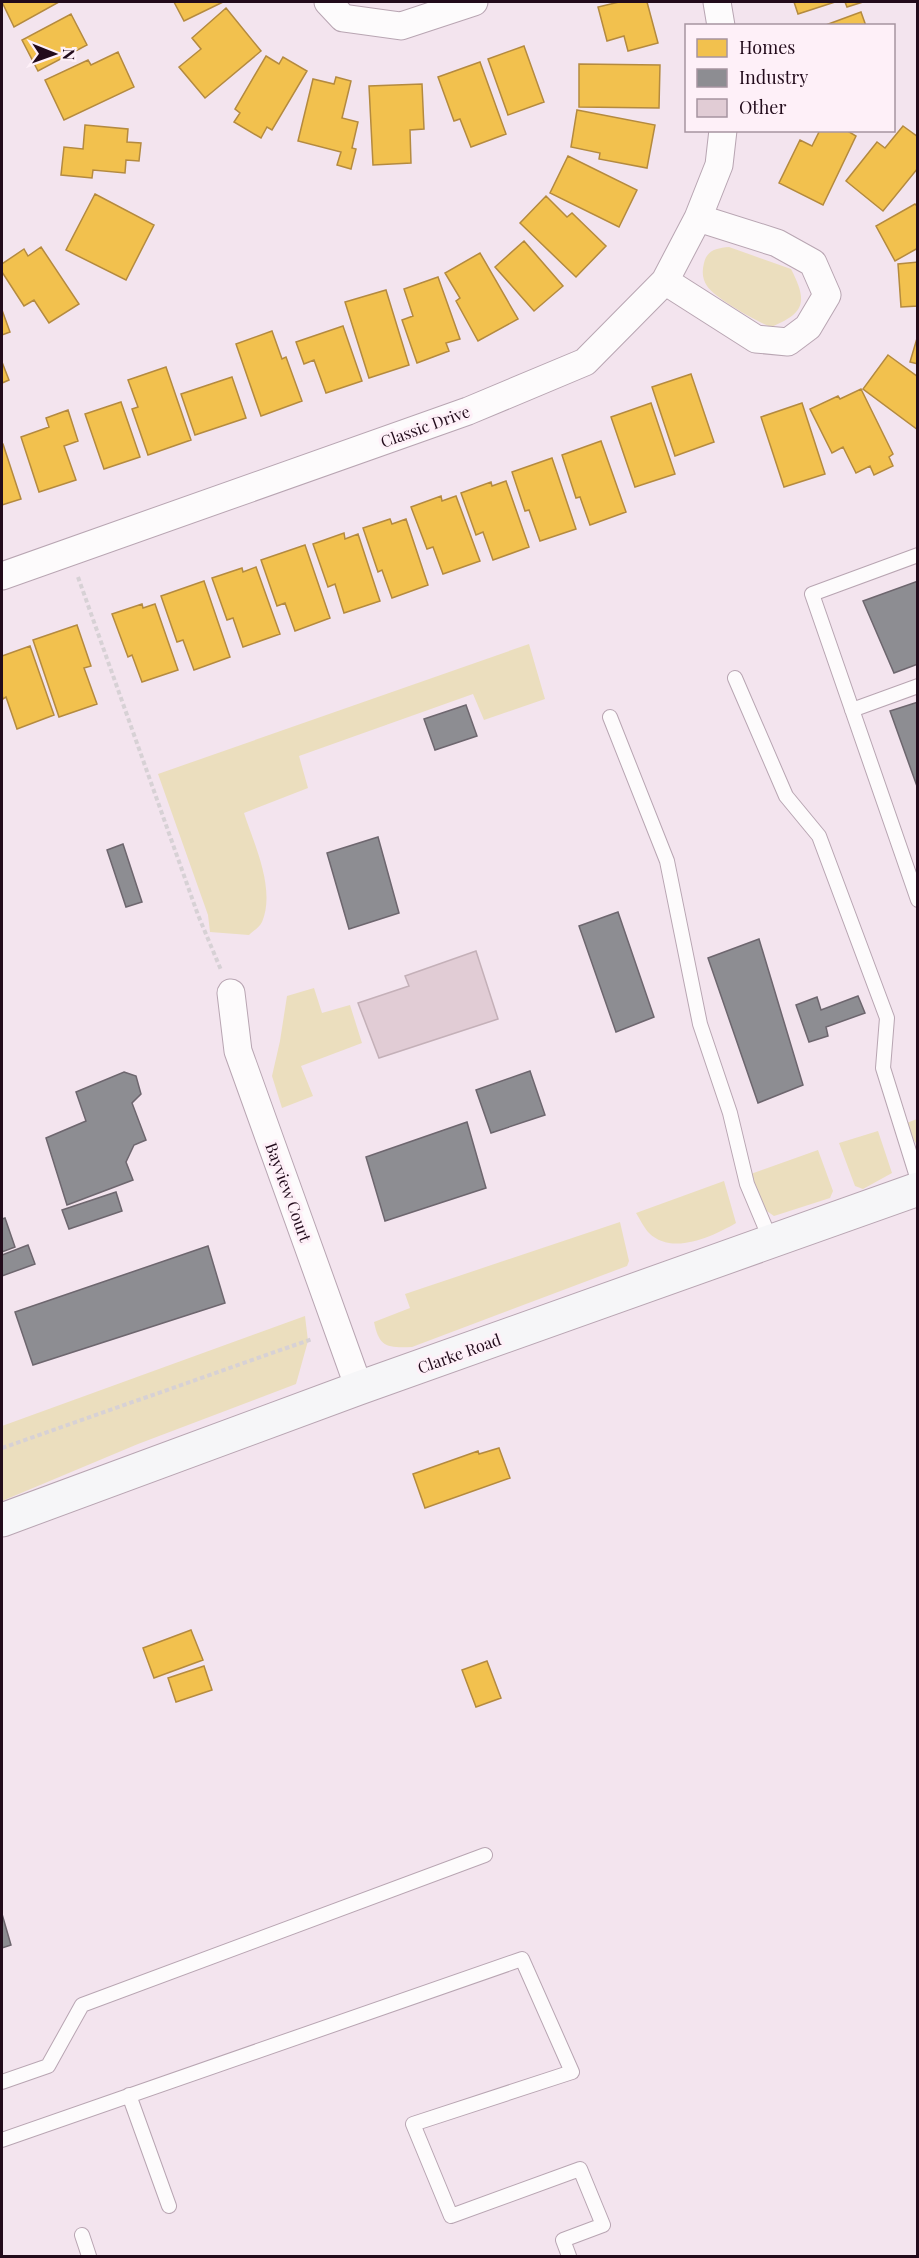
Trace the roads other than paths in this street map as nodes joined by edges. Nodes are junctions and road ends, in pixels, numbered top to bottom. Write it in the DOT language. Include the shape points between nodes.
graph roads {
  1 [pos="328,2"];
  2 [pos="474,2"];
  3 [pos="717,2"];
  4 [pos="721,24"];
  5 [pos="723,132"];
  6 [pos="698,218"];
  7 [pos="664,281"];
  8 [pos="918,555"];
  9 [pos="2,576"];
  10 [pos="735,678"];
  11 [pos="918,686"];
  12 [pos="852,710"];
  13 [pos="609,717"];
  14 [pos="918,900"];
  15 [pos="231,993"];
  16 [pos="918,1180"];
  17 [pos="918,1189"];
  18 [pos="771,1241"];
  19 [pos="359,1388"];
  20 [pos="2,1520"];
  21 [pos="485,1855"];
  22 [pos="2,2082"];
  23 [pos="129,2095"];
  24 [pos="2,2140"];
  25 [pos="169,2206"];
  26 [pos="82,2235"];
  27 [pos="89,2256"];
  28 [pos="569,2256"];
  1 -- 2 [label="street" via="344,18 401,26"];
  3 -- 4 [label="street"];
  5 -- 6 [label="street, Classic Drive" via="719,165"];
  6 -- 7 [label="street, Classic Drive"];
  6 -- 7 [label="street" via="777,243 813,263 827,295 808,327 788,342 756,339"];
  7 -- 9 [label="street, Classic Drive" via="585,362 468,411"];
  8 -- 12 [label="lane" via="812,594"];
  10 -- 16 [label="lane" via="786,796 819,836 887,1018 884,1068"];
  11 -- 12 [label="lane"];
  12 -- 14 [label="lane"];
  13 -- 18 [label="lane" via="667,861 700,1024 730,1113 747,1185"];
  15 -- 19 [label="street, Bayview Court" via="238,1052"];
  17 -- 18 [label="main road, Clarke Road"];
  18 -- 19 [label="main road, Clarke Road"];
  19 -- 20 [label="main road, Clarke Road"];
  21 -- 22 [label="lane" via="82,2005 48,2066"];
  23 -- 24 [label="lane"];
  23 -- 25 [label="lane"];
  23 -- 28 [label="lane" via="522,1959 572,2072 413,2124 451,2216 580,2169 603,2225 563,2240"];
  26 -- 27 [label="lane"];
}
